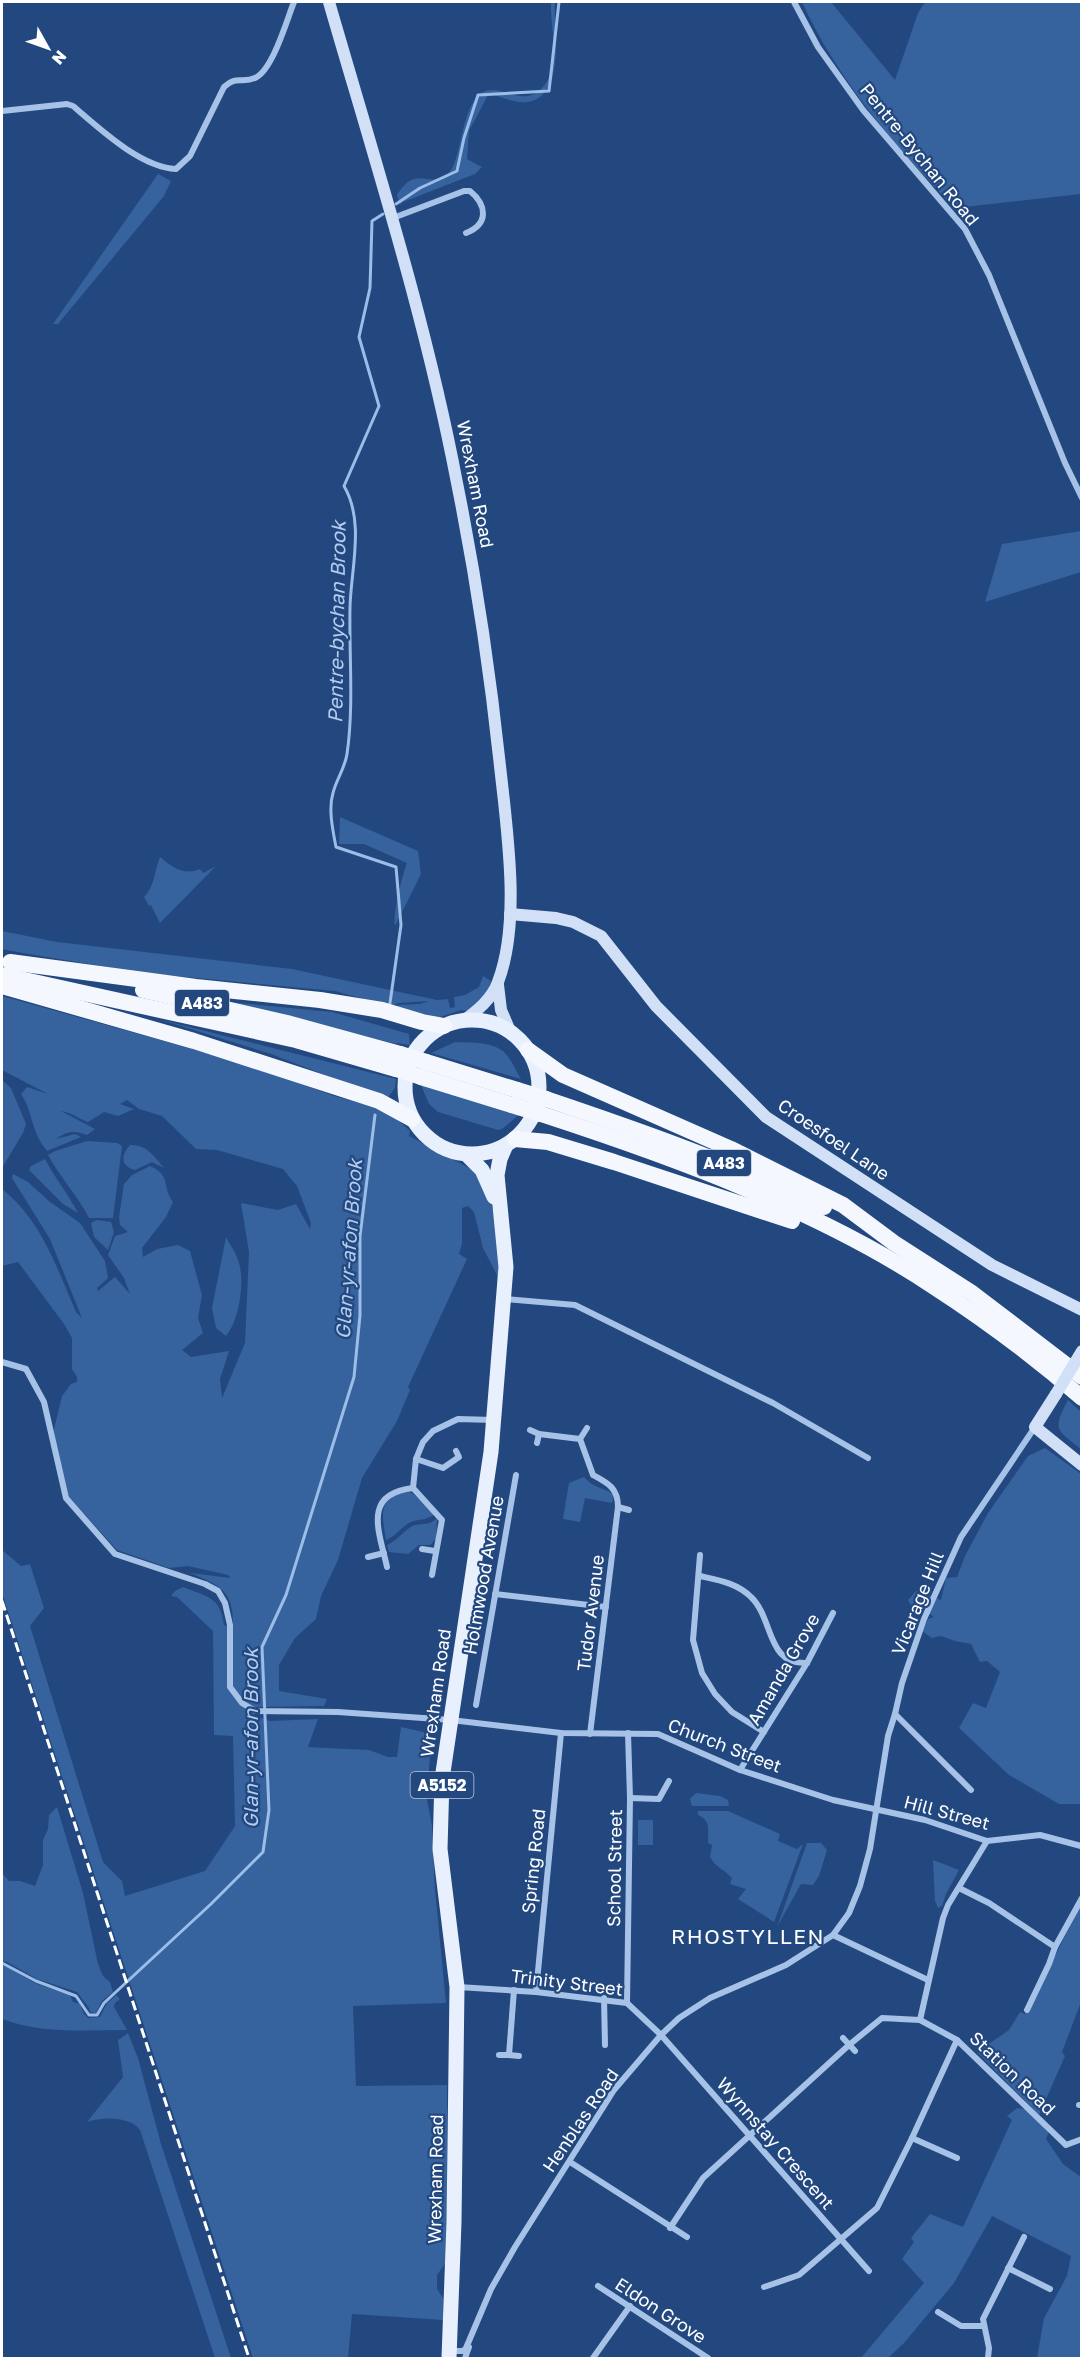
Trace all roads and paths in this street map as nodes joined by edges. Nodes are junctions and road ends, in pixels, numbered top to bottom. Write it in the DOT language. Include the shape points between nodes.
graph roads {
  1 [pos="294,2"];
  2 [pos="329,2"];
  3 [pos="794,2"];
  4 [pos="2,111"];
  5 [pos="393,218"];
  6 [pos="466,233"];
  7 [pos="1082,498"];
  8 [pos="510,914"];
  9 [pos="4,965"];
  10 [pos="498,985"];
  11 [pos="2,986"];
  12 [pos="463,1021"];
  13 [pos="444,1026"];
  14 [pos="510,1031"];
  15 [pos="528,1050"];
  16 [pos="544,1107"];
  17 [pos="412,1119"];
  18 [pos="511,1142"];
  19 [pos="467,1155"];
  20 [pos="500,1214"];
  21 [pos="894,1243"];
  22 [pos="866,1247"];
  23 [pos="504,1299"];
  24 [pos="1082,1310"];
  25 [pos="1082,1351"];
  26 [pos="2,1362"];
  27 [pos="1082,1377"];
  28 [pos="1082,1398"];
  29 [pos="493,1420"];
  30 [pos="587,1428"];
  31 [pos="1035,1428"];
  32 [pos="530,1430"];
  33 [pos="539,1434"];
  34 [pos="580,1440"];
  35 [pos="537,1443"];
  36 [pos="456,1450"];
  37 [pos="868,1458"];
  38 [pos="416,1460"];
  39 [pos="1082,1465"];
  40 [pos="516,1475"];
  41 [pos="412,1488"];
  42 [pos="618,1507"];
  43 [pos="629,1510"];
  44 [pos="422,1549"];
  45 [pos="435,1551"];
  46 [pos="384,1553"];
  47 [pos="700,1555"];
  48 [pos="368,1557"];
  49 [pos="387,1567"];
  50 [pos="432,1575"];
  51 [pos="700,1575"];
  52 [pos="495,1594"];
  53 [pos="606,1607"];
  54 [pos="833,1613"];
  55 [pos="807,1664"];
  56 [pos="472,1678"];
  57 [pos="480,1680"];
  58 [pos="476,1705"];
  59 [pos="895,1714"];
  60 [pos="451,1720"];
  61 [pos="764,1732"];
  62 [pos="561,1733"];
  63 [pos="628,1733"];
  64 [pos="590,1734"];
  65 [pos="740,1770"];
  66 [pos="669,1780"];
  67 [pos="971,1790"];
  68 [pos="630,1798"];
  69 [pos="660,1799"];
  70 [pos="662,1808"];
  71 [pos="876,1810"];
  72 [pos="987,1841"];
  73 [pos="1081,1846"];
  74 [pos="959,1888"];
  75 [pos="1082,1898"];
  76 [pos="833,1935"];
  77 [pos="1054,1947"];
  78 [pos="928,1980"];
  79 [pos="457,1987"];
  80 [pos="514,1990"];
  81 [pos="536,1992"];
  82 [pos="604,1998"];
  83 [pos="627,2002"];
  84 [pos="1027,2010"];
  85 [pos="920,2020"];
  86 [pos="661,2035"];
  87 [pos="843,2038"];
  88 [pos="957,2040"];
  89 [pos="605,2045"];
  90 [pos="849,2045"];
  91 [pos="855,2051"];
  92 [pos="499,2055"];
  93 [pos="508,2055"];
  94 [pos="519,2056"];
  95 [pos="750,2136"];
  96 [pos="912,2138"];
  97 [pos="1082,2139"];
  98 [pos="957,2158"];
  99 [pos="570,2162"];
  100 [pos="670,2228"];
  101 [pos="1024,2236"];
  102 [pos="687,2237"];
  103 [pos="842,2240"];
  104 [pos="1008,2268"];
  105 [pos="869,2271"];
  106 [pos="598,2286"];
  107 [pos="764,2287"];
  108 [pos="1050,2289"];
  109 [pos="630,2306"];
  110 [pos="938,2312"];
  111 [pos="983,2326"];
  112 [pos="471,2340"];
  113 [pos="450,2354"];
  114 [pos="465,2358"];
  115 [pos="593,2358"];
  116 [pos="708,2358"];
  117 [pos="988,2358"];
  1 -- 4 [label="street" via="263,72 255,78 231,81 224,87 190,156 176,169 128,150 74,106"];
  2 -- 5 [label="main road, Wrexham Road"];
  3 -- 7 [label="street, Pentre-Bychan Road" via="818,47 863,110 965,229 989,275"];
  5 -- 6 [label="street" via="470,191 482,204 483,220"];
  5 -- 8 [label="main road, Wrexham Road" via="442,414 468,540 495,722"];
  8 -- 10 [label="main road, Wrexham Road"];
  8 -- 24 [label="main road, Croesfoel Lane" via="573,922 601,936 656,1006 766,1117 992,1265"];
  9 -- 13 [label="highway" via="320,1000"];
  9 -- 16 [label="highway, A483, bridge" via="287,1023"];
  10 -- 12 [label="main road, Wrexham Road"];
  10 -- 14 [label="main road, Wrexham Road" via="501,1010"];
  11 -- 17 [label="highway" via="380,1101"];
  12 -- 13 [label="main road"];
  12 -- 14 [label="main road" via="487,1022"];
  13 -- 17 [label="main road" via="426,1038 413,1056 406,1076 406,1098"];
  14 -- 15 [label="main road"];
  15 -- 18 [label="main road" via="536,1065 539,1097 530,1120"];
  15 -- 21 [label="highway" via="563,1075 783,1173 843,1205"];
  16 -- 21 [label="highway, A483" via="647,1134 758,1177"];
  16 -- 22 [label="highway, A483" via="768,1199"];
  17 -- 19 [label="main road" via="426,1137 445,1149"];
  18 -- 19 [label="main road" via="487,1153"];
  18 -- 20 [label="main road, Wrexham Road / A5152" via="497,1167"];
  18 -- 22 [label="highway" via="548,1142 734,1200"];
  19 -- 20 [label="main road, Wrexham Road / A5152" via="476,1161 487,1179"];
  20 -- 23 [label="main road, Wrexham Road / A5152" via="506,1267"];
  21 -- 27 [label="highway, A483" via="972,1293"];
  22 -- 28 [label="highway, A483" via="935,1287 1040,1362"];
  23 -- 29 [label="main road, Wrexham Road / A5152"];
  23 -- 37 [label="street" via="575,1305 773,1403"];
  25 -- 31 [label="main road, bridge"];
  26 -- 60 [label="street, Church Street" via="26,1369 44,1402 66,1498 116,1554 206,1584 218,1592 230,1624 230,1687 242,1703 258,1711"];
  29 -- 38 [label="street" via="458,1419 433,1431 423,1442"];
  29 -- 60 [label="main road, Wrexham Road / A5152"];
  30 -- 34 [label="street"];
  31 -- 39 [label="main road"];
  31 -- 59 [label="street, Vicarage Hill" via="961,1537 924,1619"];
  32 -- 33 [label="street"];
  33 -- 34 [label="street"];
  33 -- 35 [label="street"];
  34 -- 42 [label="street" via="593,1475 610,1483 618,1494"];
  36 -- 38 [label="street" via="459,1457 443,1468"];
  38 -- 41 [label="street"];
  40 -- 52 [label="street, Holmwood Avenue"];
  41 -- 45 [label="street" via="442,1520"];
  41 -- 46 [label="street" via="389,1494 379,1506"];
  42 -- 43 [label="street"];
  42 -- 53 [label="street, Tudor Avenue"];
  44 -- 45 [label="street"];
  45 -- 50 [label="street"];
  46 -- 48 [label="street"];
  46 -- 49 [label="street"];
  47 -- 51 [label="street"];
  51 -- 55 [label="street" via="731,1583 752,1597 767,1620 778,1651 794,1664"];
  51 -- 61 [label="street" via="693,1640 702,1673 732,1712"];
  52 -- 53 [label="street"];
  52 -- 57 [label="street, Holmwood Avenue"];
  53 -- 64 [label="street, Tudor Avenue"];
  54 -- 55 [label="street, Amanda Grove"];
  55 -- 61 [label="street, Amanda Grove"];
  56 -- 57 [label="street, Holmwood Avenue"];
  57 -- 58 [label="street, Holmwood Avenue"];
  59 -- 67 [label="street"];
  59 -- 71 [label="street, Vicarage Hill"];
  60 -- 62 [label="street, Church Street"];
  60 -- 79 [label="main road, Wrexham Road / A5152" via="442,1779 440,1849"];
  61 -- 65 [label="street, Amanda Grove"];
  62 -- 64 [label="street, Church Street"];
  62 -- 81 [label="street, Spring Road"];
  63 -- 64 [label="street, Church Street"];
  63 -- 65 [label="street, Church Street" via="658,1734"];
  63 -- 68 [label="street, School Street"];
  65 -- 71 [label="street, Church Street"];
  66 -- 69 [label="street"];
  68 -- 69 [label="street"];
  68 -- 83 [label="street, School Street"];
  69 -- 70 [label="street"];
  71 -- 72 [label="street, Hill Street" via="925,1820"];
  71 -- 76 [label="street, Vicarage Hill" via="860,1886 849,1913"];
  72 -- 73 [label="street, Hill Street" via="1040,1835"];
  72 -- 74 [label="street"];
  74 -- 77 [label="street" via="989,1902"];
  74 -- 78 [label="street" via="944,1918"];
  75 -- 77 [label="street"];
  76 -- 78 [label="street"];
  76 -- 86 [label="street, Henblas Road" via="786,1965 710,1998"];
  77 -- 84 [label="street"];
  78 -- 85 [label="street"];
  79 -- 80 [label="street, Trinity Street"];
  79 -- 113 [label="main road, Wrexham Road / A5152"];
  80 -- 81 [label="street, Trinity Street"];
  80 -- 93 [label="street"];
  81 -- 82 [label="street, Trinity Street"];
  82 -- 83 [label="street, Trinity Street"];
  82 -- 89 [label="street"];
  83 -- 86 [label="street, Trinity Street"];
  85 -- 88 [label="street, Station Road"];
  85 -- 90 [label="street" via="882,2018"];
  86 -- 95 [label="street, Wynnstay Crescent"];
  86 -- 99 [label="street, Henblas Road" via="614,2090"];
  87 -- 90 [label="street"];
  88 -- 96 [label="street"];
  88 -- 97 [label="street, Station Road" via="1066,2145"];
  90 -- 91 [label="street"];
  90 -- 95 [label="street"];
  92 -- 93 [label="street"];
  93 -- 94 [label="street"];
  95 -- 100 [label="street" via="703,2178"];
  95 -- 103 [label="street, Wynnstay Crescent"];
  96 -- 98 [label="street"];
  96 -- 103 [label="street" via="877,2208"];
  99 -- 100 [label="street"];
  99 -- 112 [label="street, Henblas Road" via="491,2289"];
  100 -- 102 [label="street"];
  101 -- 104 [label="street"];
  103 -- 105 [label="street, Wynnstay Crescent"];
  103 -- 107 [label="street" via="800,2275"];
  104 -- 108 [label="street"];
  104 -- 111 [label="street" via="985,2312"];
  106 -- 109 [label="street, Eldon Grove"];
  109 -- 115 [label="street"];
  109 -- 116 [label="street, Eldon Grove"];
  110 -- 111 [label="street" via="961,2326"];
  111 -- 117 [label="street"];
  112 -- 113 [label="street" via="463,2351"];
  112 -- 114 [label="street, Henblas Road"];
}
